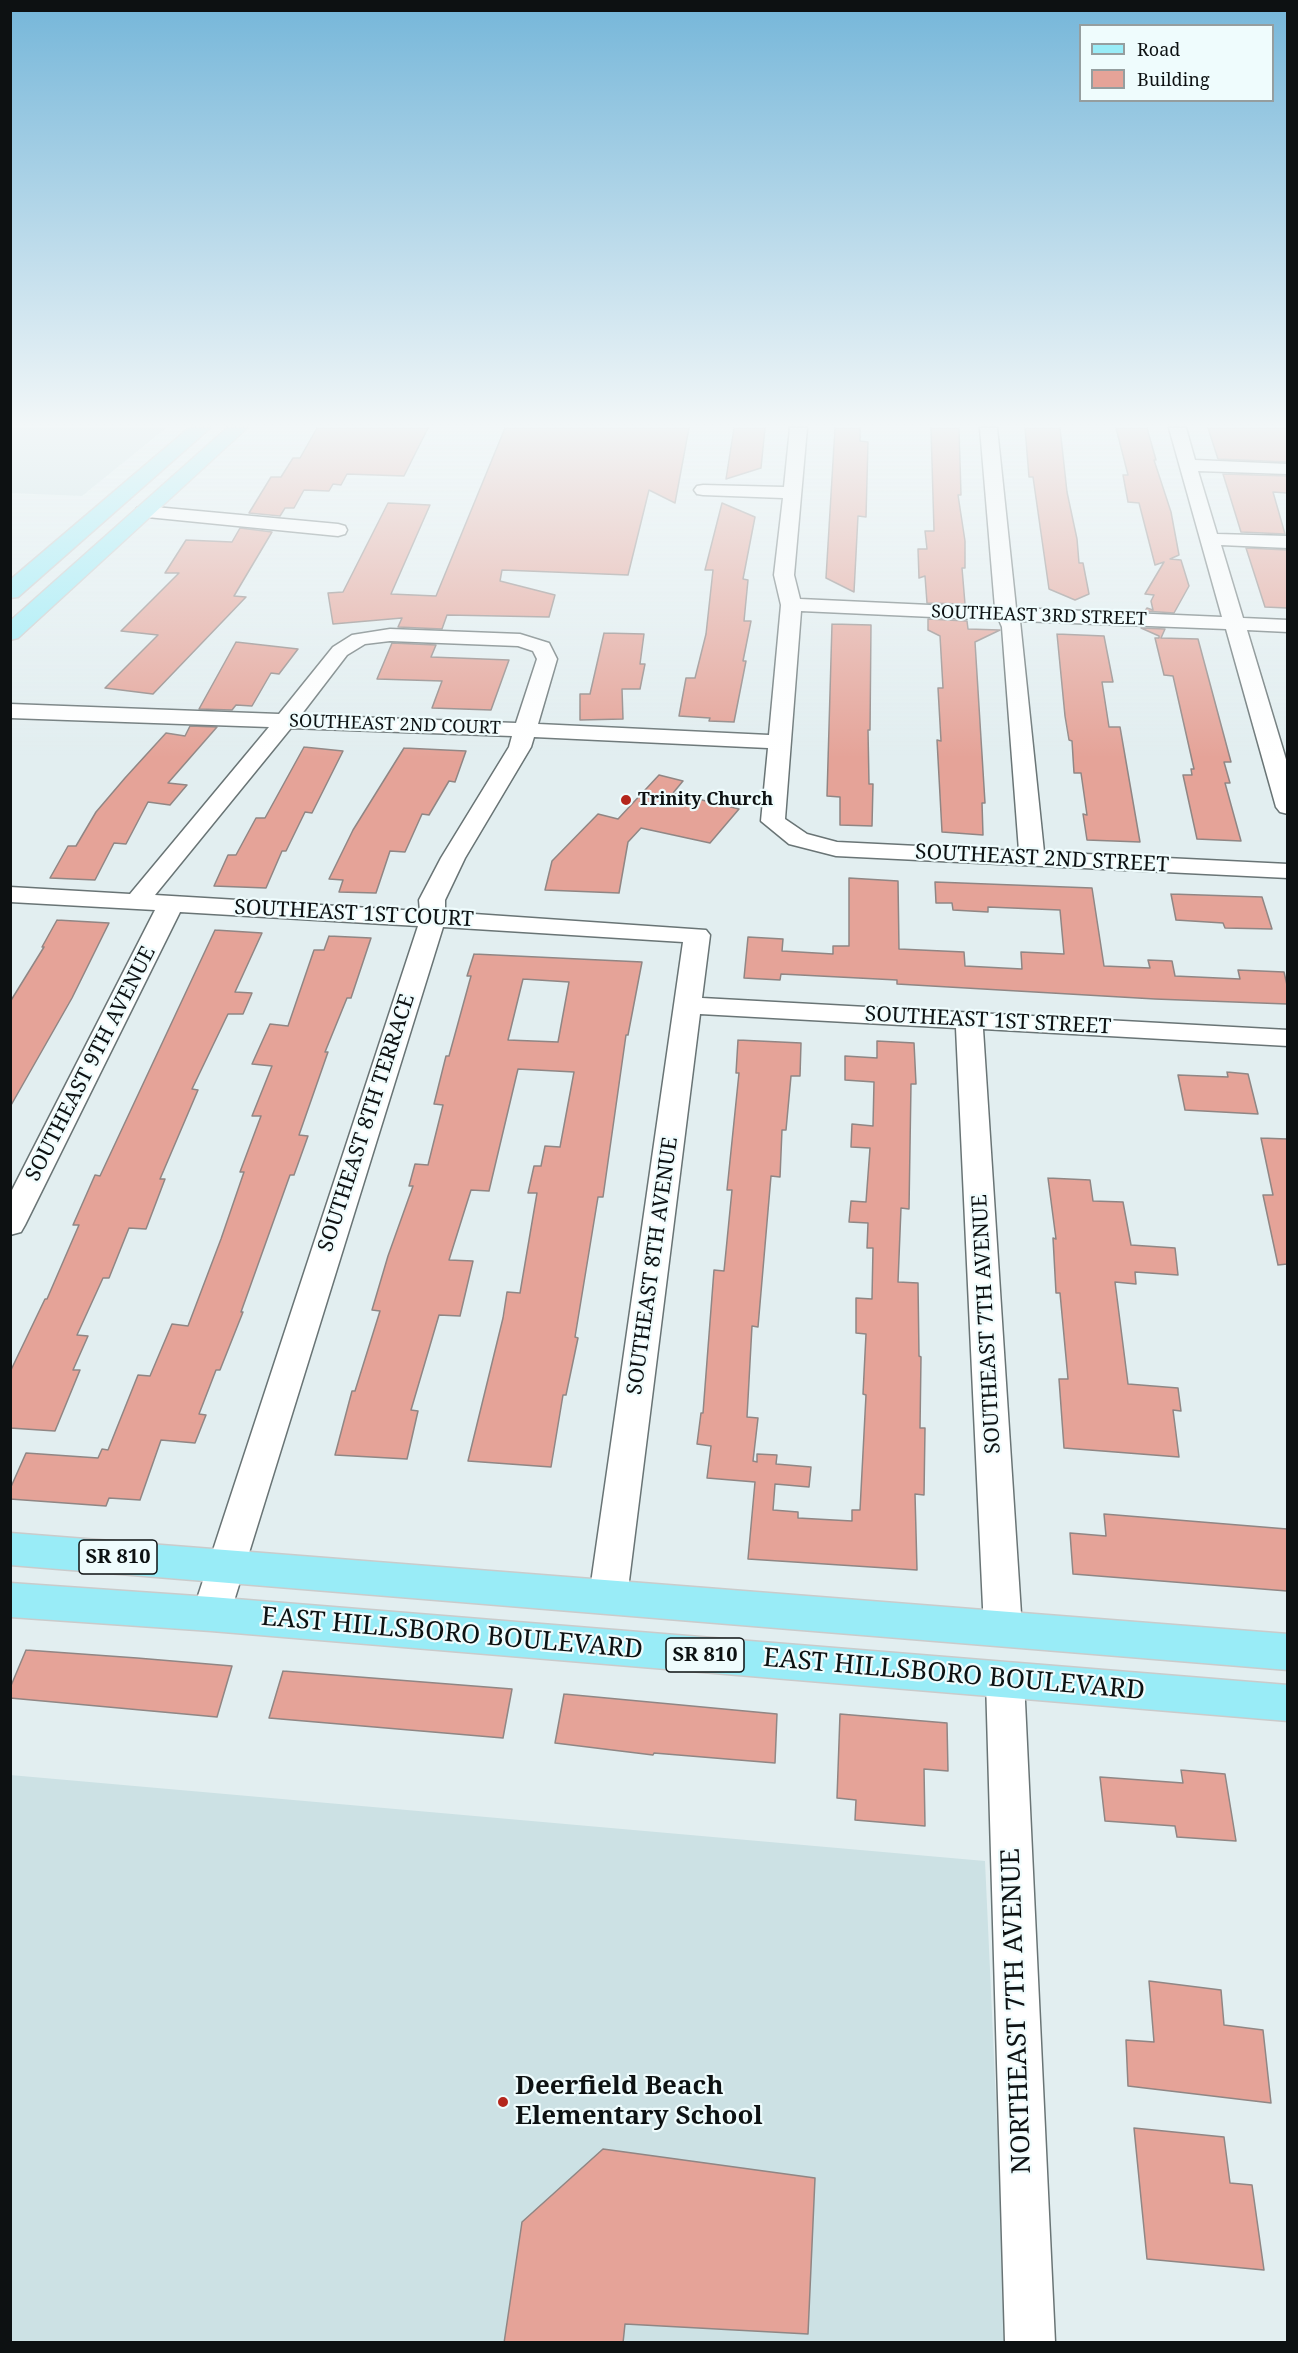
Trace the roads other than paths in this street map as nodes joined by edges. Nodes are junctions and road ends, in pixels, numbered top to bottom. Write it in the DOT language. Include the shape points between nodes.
graph roads {
  1 [pos="73,538"];
  2 [pos="113,538"];
  3 [pos="117,538"];
  4 [pos="788,538"];
  5 [pos="998,538"];
  6 [pos="1211,539"];
  7 [pos="113,541"];
  8 [pos="1287,542"];
  9 [pos="10,592"];
  10 [pos="791,605"];
  11 [pos="1009,615"];
  12 [pos="1236,624"];
  13 [pos="1287,626"];
  14 [pos="10,633"];
  15 [pos="10,711"];
  16 [pos="285,722"];
  17 [pos="526,730"];
  18 [pos="779,742"];
  19 [pos="1287,807"];
  20 [pos="1032,857"];
  21 [pos="1287,871"];
  22 [pos="10,894"];
  23 [pos="136,902"];
  24 [pos="171,904"];
  25 [pos="433,918"];
  26 [pos="697,935"];
  27 [pos="689,1005"];
  28 [pos="969,1019"];
  29 [pos="1287,1038"];
  30 [pos="10,1225"];
  31 [pos="10,1549"];
  32 [pos="226,1566"];
  33 [pos="608,1597"];
  34 [pos="10,1600"];
  35 [pos="211,1614"];
  36 [pos="868,1618"];
  37 [pos="1003,1629"];
  38 [pos="1287,1652"];
  39 [pos="793,1662"];
  40 [pos="1005,1680"];
  41 [pos="1287,1703"];
  42 [pos="1030,2343"];
  1 -- 9 [label="main road"];
  2 -- 7 [label="main road"];
  3 -- 7 [label="main road"];
  4 -- 10 [label="street" via="784,575"];
  5 -- 11 [label="street" via="1005,608"];
  6 -- 8 [label="street"];
  6 -- 12 [label="street"];
  7 -- 14 [label="main road"];
  10 -- 11 [label="street, SOUTHEAST 3RD STREET"];
  10 -- 18 [label="street"];
  11 -- 12 [label="street, SOUTHEAST 3RD STREET"];
  11 -- 20 [label="street"];
  12 -- 13 [label="street, SOUTHEAST 3RD STREET"];
  12 -- 19 [label="street"];
  15 -- 16 [label="street, SOUTHEAST 2ND COURT"];
  16 -- 17 [label="street, SOUTHEAST 2ND COURT"];
  16 -- 17 [label="street, SOUTHEAST 8TH TERRACE" via="340,651 359,639 390,635 520,640 542,647 548,659"];
  16 -- 23 [label="street"];
  17 -- 18 [label="street, SOUTHEAST 2ND COURT"];
  17 -- 25 [label="street, SOUTHEAST 8TH TERRACE" via="432,900"];
  18 -- 20 [label="street, SOUTHEAST 2ND STREET" via="773,821 798,839 836,849"];
  20 -- 21 [label="street, SOUTHEAST 2ND STREET"];
  22 -- 23 [label="street, SOUTHEAST 1ST COURT"];
  23 -- 24 [label="street, SOUTHEAST 1ST COURT"];
  24 -- 25 [label="street, SOUTHEAST 1ST COURT"];
  24 -- 30 [label="street, SOUTHEAST 9TH AVENUE"];
  25 -- 26 [label="street, SOUTHEAST 1ST COURT"];
  25 -- 32 [label="street, SOUTHEAST 8TH TERRACE"];
  26 -- 27 [label="street, SOUTHEAST 8TH AVENUE"];
  27 -- 28 [label="street, SOUTHEAST 1ST STREET"];
  27 -- 33 [label="street, SOUTHEAST 8TH AVENUE"];
  28 -- 29 [label="street, SOUTHEAST 1ST STREET"];
  28 -- 37 [label="street, SOUTHEAST 7TH AVENUE"];
  31 -- 32 [label="main road, SR 810"];
  32 -- 33 [label="main road, SR 810"];
  32 -- 35 [label="street, SOUTHEAST 8TH TERRACE"];
  33 -- 36 [label="main road, SR 810"];
  34 -- 35 [label="main road, EAST HILLSBORO BOULEVARD / SR 810"];
  35 -- 39 [label="main road, EAST HILLSBORO BOULEVARD / SR 810"];
  36 -- 37 [label="main road, SR 810"];
  36 -- 39 [label="main road" via="814,1638 800,1648"];
  37 -- 38 [label="main road, SR 810"];
  39 -- 40 [label="main road, EAST HILLSBORO BOULEVARD / SR 810"];
  40 -- 41 [label="main road, EAST HILLSBORO BOULEVARD / SR 810"];
  40 -- 42 [label="street, NORTHEAST 7TH AVENUE"];
}
